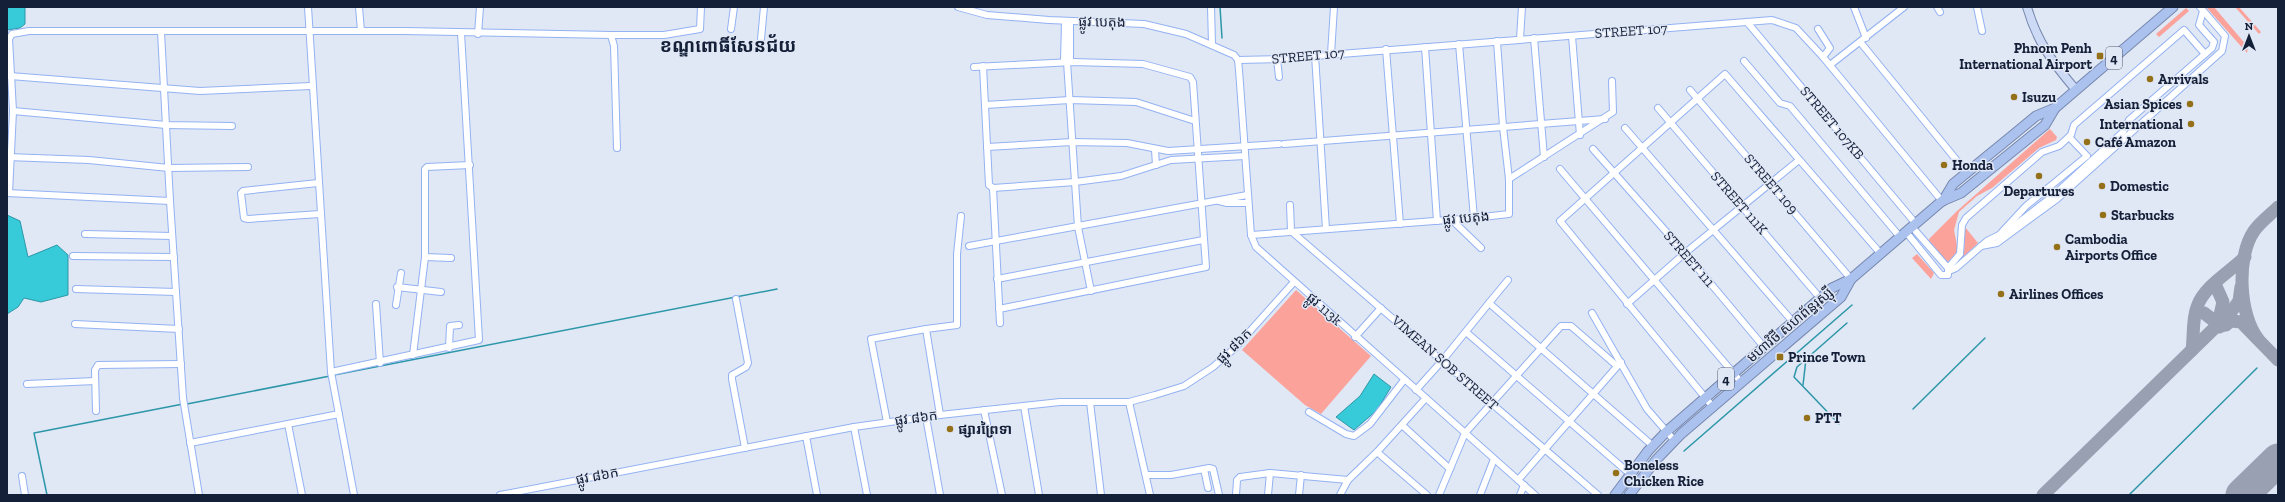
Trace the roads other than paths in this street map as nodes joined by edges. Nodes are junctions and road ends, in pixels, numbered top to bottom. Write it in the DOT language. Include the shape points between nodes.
graph roads {
  1 [pos="308,7"];
  2 [pos="359,7"];
  3 [pos="480,7"];
  4 [pos="701,7"];
  5 [pos="734,7"];
  6 [pos="764,7"];
  7 [pos="958,7"];
  8 [pos="1211,7"];
  9 [pos="1334,7"];
  10 [pos="1522,7"];
  11 [pos="1854,7"];
  12 [pos="1904,7"];
  13 [pos="1977,7"];
  14 [pos="2027,7"];
  15 [pos="2173,7"];
  16 [pos="2201,9"];
  17 [pos="1067,21"];
  18 [pos="1747,22"];
  19 [pos="731,29"];
  20 [pos="1818,29"];
  21 [pos="361,31"];
  22 [pos="1982,31"];
  23 [pos="161,32"];
  24 [pos="310,33"];
  25 [pos="461,33"];
  26 [pos="478,34"];
  27 [pos="611,36"];
  28 [pos="1572,36"];
  29 [pos="1534,38"];
  30 [pos="1866,38"];
  31 [pos="8,39"];
  32 [pos="761,39"];
  33 [pos="1520,40"];
  34 [pos="1497,41"];
  35 [pos="1861,43"];
  36 [pos="1212,44"];
  37 [pos="1460,44"];
  38 [pos="1425,47"];
  39 [pos="1386,50"];
  40 [pos="1331,54"];
  41 [pos="2206,54"];
  42 [pos="1315,56"];
  43 [pos="1823,56"];
  44 [pos="1277,59"];
  45 [pos="1238,60"];
  46 [pos="1744,61"];
  47 [pos="1067,62"];
  48 [pos="1830,64"];
  49 [pos="982,66"];
  50 [pos="974,67"];
  51 [pos="10,76"];
  52 [pos="1279,77"];
  53 [pos="1612,81"];
  54 [pos="311,86"];
  55 [pos="164,88"];
  56 [pos="1690,90"];
  57 [pos="2076,90"];
  58 [pos="1696,98"];
  59 [pos="1070,100"];
  60 [pos="985,105"];
  61 [pos="1658,108"];
  62 [pos="2054,108"];
  63 [pos="13,111"];
  64 [pos="1605,119"];
  65 [pos="1195,121"];
  66 [pos="1578,121"];
  67 [pos="1669,122"];
  68 [pos="1540,124"];
  69 [pos="166,125"];
  70 [pos="232,126"];
  71 [pos="1503,127"];
  72 [pos="1625,128"];
  73 [pos="1467,129"];
  74 [pos="1431,132"];
  75 [pos="1394,135"];
  76 [pos="1580,135"];
  77 [pos="2069,137"];
  78 [pos="1321,141"];
  79 [pos="1072,142"];
  80 [pos="987,147"];
  81 [pos="1244,147"];
  82 [pos="1641,147"];
  83 [pos="617,148"];
  84 [pos="1593,149"];
  85 [pos="1155,150"];
  86 [pos="1196,150"];
  87 [pos="1245,156"];
  88 [pos="10,157"];
  89 [pos="1544,157"];
  90 [pos="1197,159"];
  91 [pos="1799,160"];
  92 [pos="470,165"];
  93 [pos="1156,165"];
  94 [pos="248,167"];
  95 [pos="169,168"];
  96 [pos="1560,169"];
  97 [pos="1612,173"];
  98 [pos="1967,173"];
  99 [pos="1509,179"];
  100 [pos="1074,182"];
  101 [pos="318,183"];
  102 [pos="1770,183"];
  103 [pos="993,188"];
  104 [pos="8,193"];
  105 [pos="1248,195"];
  106 [pos="1585,198"];
  107 [pos="1217,200"];
  108 [pos="170,201"];
  109 [pos="1200,202"];
  110 [pos="1942,202"];
  111 [pos="1248,203"];
  112 [pos="1290,205"];
  113 [pos="1741,206"];
  114 [pos="320,214"];
  115 [pos="961,216"];
  116 [pos="1474,218"];
  117 [pos="1452,220"];
  118 [pos="1437,221"];
  119 [pos="2023,221"];
  120 [pos="1400,224"];
  121 [pos="1078,227"];
  122 [pos="1326,229"];
  123 [pos="1713,230"];
  124 [pos="1909,230"];
  125 [pos="1291,232"];
  126 [pos="85,234"];
  127 [pos="1251,234"];
  128 [pos="2001,234"];
  129 [pos="172,236"];
  130 [pos="1203,240"];
  131 [pos="996,242"];
  132 [pos="969,246"];
  133 [pos="1981,246"];
  134 [pos="1481,248"];
  135 [pos="1685,253"];
  136 [pos="1881,254"];
  137 [pos="73,256"];
  138 [pos="174,257"];
  139 [pos="425,257"];
  140 [pos="450,258"];
  141 [pos="1084,262"];
  142 [pos="1948,269"];
  143 [pos="401,273"];
  144 [pos="997,279"];
  145 [pos="1851,279"];
  146 [pos="1508,280"];
  147 [pos="1655,280"];
  148 [pos="1294,282"];
  149 [pos="397,287"];
  150 [pos="76,289"];
  151 [pos="421,290"];
  152 [pos="1091,291"];
  153 [pos="176,292"];
  154 [pos="441,292"];
  155 [pos="1820,298"];
  156 [pos="736,299"];
  157 [pos="1490,303"];
  158 [pos="376,304"];
  159 [pos="1627,304"];
  160 [pos="396,305"];
  161 [pos="1381,308"];
  162 [pos="999,309"];
  163 [pos="1592,313"];
  164 [pos="1793,322"];
  165 [pos="1000,323"];
  166 [pos="75,324"];
  167 [pos="459,325"];
  168 [pos="179,329"];
  169 [pos="926,329"];
  170 [pos="1466,332"];
  171 [pos="1356,337"];
  172 [pos="1764,347"];
  173 [pos="449,348"];
  174 [pos="1541,348"];
  175 [pos="413,355"];
  176 [pos="1442,361"];
  177 [pos="380,363"];
  178 [pos="181,364"];
  179 [pos="1619,364"];
  180 [pos="1733,373"];
  181 [pos="331,375"];
  182 [pos="1516,376"];
  183 [pos="1404,380"];
  184 [pos="95,381"];
  185 [pos="1741,382"];
  186 [pos="27,384"];
  187 [pos="1416,390"];
  188 [pos="1593,394"];
  189 [pos="1706,396"];
  190 [pos="1426,398"];
  191 [pos="1090,402"];
  192 [pos="1130,402"];
  193 [pos="1492,404"];
  194 [pos="1024,406"];
  195 [pos="1713,407"];
  196 [pos="984,410"];
  197 [pos="96,411"];
  198 [pos="1309,412"];
  199 [pos="339,414"];
  200 [pos="940,415"];
  201 [pos="926,417"];
  202 [pos="887,422"];
  203 [pos="1569,422"];
  204 [pos="288,424"];
  205 [pos="1402,425"];
  206 [pos="854,427"];
  207 [pos="1666,432"];
  208 [pos="1465,433"];
  209 [pos="806,436"];
  210 [pos="1674,440"];
  211 [pos="190,443"];
  212 [pos="1653,446"];
  213 [pos="745,448"];
  214 [pos="1545,450"];
  215 [pos="1377,452"];
  216 [pos="1494,459"];
  217 [pos="1204,469"];
  218 [pos="1450,469"];
  219 [pos="1270,473"];
  220 [pos="1301,474"];
  221 [pos="1630,474"];
  222 [pos="1147,475"];
  223 [pos="22,476"];
  224 [pos="1348,480"];
  225 [pos="1518,480"];
  226 [pos="1524,485"];
  227 [pos="1208,488"];
  228 [pos="25,495"];
  229 [pos="199,495"];
  230 [pos="302,495"];
  231 [pos="354,495"];
  232 [pos="500,495"];
  233 [pos="817,495"];
  234 [pos="867,495"];
  235 [pos="940,495"];
  236 [pos="1002,495"];
  237 [pos="1039,495"];
  238 [pos="1101,495"];
  239 [pos="1150,495"];
  240 [pos="1219,495"];
  241 [pos="1236,495"];
  242 [pos="1268,495"];
  243 [pos="1299,495"];
  244 [pos="1340,495"];
  245 [pos="1427,495"];
  246 [pos="1439,495"];
  247 [pos="1480,495"];
  248 [pos="1520,495"];
  249 [pos="1535,495"];
  250 [pos="1598,495"];
  251 [pos="1615,495"];
  252 [pos="1629,495"];
  1 -- 24 [label="street"];
  2 -- 21 [label="street"];
  3 -- 26 [label="street"];
  4 -- 27 [label="street" via="700,30 664,35"];
  5 -- 19 [label="street"];
  6 -- 32 [label="street"];
  7 -- 17 [label="street, ផ្លូវ បេតុង" via="987,16"];
  8 -- 36 [label="street"];
  9 -- 40 [label="street"];
  10 -- 33 [label="street"];
  11 -- 30 [label="street"];
  12 -- 30 [label="street"];
  13 -- 22 [label="street"];
  14 -- 57 [label="main road" via="2032,27 2047,54"];
  15 -- 57 [label="highway, មហាវិថី សហព័ន្ធរុស្ស៊ី / 4"];
  16 -- 41 [label="street" via="2199,25 2214,42"];
  16 -- 119 [label="street" via="2225,36 2222,51 2057,199"];
  17 -- 36 [label="street, ផ្លូវ បេតុង" via="1144,24 1186,34"];
  17 -- 47 [label="street"];
  18 -- 28 [label="street, STREET 107"];
  18 -- 43 [label="street, STREET 107" via="1772,20 1796,28"];
  18 -- 124 [label="street, STREET 107KB"];
  20 -- 43 [label="street" via="1830,48"];
  21 -- 24 [label="street"];
  21 -- 25 [label="street"];
  23 -- 24 [label="street"];
  23 -- 31 [label="street" via="29,31 12,34"];
  23 -- 55 [label="street"];
  24 -- 54 [label="street"];
  25 -- 26 [label="street"];
  25 -- 92 [label="street"];
  26 -- 27 [label="street"];
  27 -- 83 [label="street" via="614,46"];
  28 -- 29 [label="street, STREET 107"];
  28 -- 66 [label="street"];
  29 -- 33 [label="street, STREET 107"];
  29 -- 68 [label="street"];
  30 -- 35 [label="street"];
  31 -- 51 [label="street"];
  33 -- 34 [label="street, STREET 107"];
  34 -- 37 [label="street, STREET 107"];
  34 -- 71 [label="street, ផ្លូវ បេតុង"];
  35 -- 48 [label="street"];
  35 -- 98 [label="street"];
  36 -- 45 [label="street, ផ្លូវ បេតុង" via="1228,51"];
  37 -- 38 [label="street, STREET 107"];
  37 -- 73 [label="street"];
  38 -- 39 [label="street, STREET 107"];
  38 -- 74 [label="street"];
  39 -- 40 [label="street, STREET 107"];
  39 -- 75 [label="street"];
  40 -- 42 [label="street, STREET 107"];
  41 -- 77 [label="street" via="2184,30 2074,125"];
  41 -- 119 [label="street" via="2129,120 2123,132 2030,212"];
  42 -- 44 [label="street, STREET 107"];
  42 -- 78 [label="street"];
  43 -- 48 [label="street, STREET 107"];
  44 -- 45 [label="street, STREET 107"];
  44 -- 52 [label="street"];
  45 -- 81 [label="street, ផ្លូវ 113k"];
  46 -- 124 [label="street" via="1780,103 1790,106"];
  47 -- 49 [label="street"];
  47 -- 59 [label="street"];
  47 -- 65 [label="street" via="1143,64 1190,77 1193,82"];
  48 -- 110 [label="street, STREET 107"];
  49 -- 50 [label="street"];
  49 -- 60 [label="street"];
  51 -- 55 [label="street"];
  51 -- 63 [label="street"];
  53 -- 64 [label="street" via="1615,108"];
  54 -- 55 [label="street" via="200,91"];
  54 -- 101 [label="street"];
  55 -- 69 [label="street"];
  56 -- 58 [label="street, STREET 109"];
  57 -- 62 [label="highway, មហាវិថី សហព័ន្ធរុស្ស៊ី / 4"];
  58 -- 67 [label="street"];
  58 -- 91 [label="street" via="1725,74"];
  58 -- 102 [label="street, STREET 109"];
  59 -- 60 [label="street"];
  59 -- 65 [label="street" via="1136,102"];
  59 -- 79 [label="street"];
  60 -- 80 [label="street"];
  61 -- 67 [label="street, STREET 111K"];
  62 -- 98 [label="highway, មហាវិថី សហព័ន្ធរុស្ស៊ី / 4" via="2036,116"];
  62 -- 110 [label="highway, មហាវិថី សហព័ន្ធរុស្ស៊ី / 4" via="2045,125 1961,193"];
  63 -- 69 [label="street"];
  63 -- 88 [label="street"];
  64 -- 66 [label="street"];
  64 -- 76 [label="street"];
  65 -- 86 [label="street"];
  66 -- 68 [label="street"];
  66 -- 76 [label="street"];
  67 -- 82 [label="street"];
  67 -- 113 [label="street, STREET 111K"];
  68 -- 71 [label="street"];
  68 -- 89 [label="street"];
  69 -- 70 [label="street"];
  69 -- 95 [label="street"];
  71 -- 73 [label="street"];
  71 -- 99 [label="street, ផ្លូវ បេតុង"];
  72 -- 82 [label="street"];
  73 -- 74 [label="street"];
  73 -- 116 [label="street"];
  74 -- 75 [label="street"];
  74 -- 118 [label="street"];
  75 -- 78 [label="street"];
  75 -- 120 [label="street"];
  76 -- 89 [label="street"];
  77 -- 128 [label="street" via="2086,156 2026,206"];
  77 -- 142 [label="street" via="2059,146 2042,152 1966,218 1962,225 1960,254"];
  78 -- 81 [label="street"];
  78 -- 122 [label="street"];
  79 -- 80 [label="street"];
  79 -- 85 [label="street" via="1127,143"];
  79 -- 100 [label="street"];
  80 -- 103 [label="street" via="989,185"];
  81 -- 86 [label="street"];
  81 -- 87 [label="street, ផ្លូវ 113k"];
  82 -- 97 [label="street"];
  82 -- 123 [label="street"];
  84 -- 97 [label="street, STREET 111"];
  85 -- 86 [label="street"];
  85 -- 93 [label="street"];
  86 -- 90 [label="street"];
  87 -- 90 [label="street"];
  87 -- 105 [label="street, ផ្លូវ 113k"];
  88 -- 95 [label="street" via="89,160"];
  88 -- 104 [label="street"];
  89 -- 99 [label="street"];
  90 -- 93 [label="street" via="1171,160"];
  90 -- 109 [label="street"];
  91 -- 102 [label="street"];
  91 -- 136 [label="street"];
  92 -- 139 [label="street" via="425,169"];
  92 -- 173 [label="street" via="480,337 476,341"];
  93 -- 100 [label="street" via="1121,176"];
  94 -- 95 [label="street"];
  95 -- 108 [label="street"];
  96 -- 106 [label="street"];
  97 -- 106 [label="street"];
  97 -- 135 [label="street, STREET 111"];
  98 -- 110 [label="highway, មហាវិថី សហព័ន្ធរុស្ស៊ី / 4" via="1953,184"];
  99 -- 116 [label="street, ផ្លូវ បេតុង" via="1509,214"];
  100 -- 103 [label="street"];
  100 -- 121 [label="street"];
  101 -- 114 [label="street"];
  101 -- 114 [label="street" via="243,191 242,208 243,217 248,219"];
  102 -- 113 [label="street"];
  102 -- 145 [label="street, STREET 109"];
  103 -- 131 [label="street"];
  104 -- 108 [label="street"];
  105 -- 107 [label="street"];
  105 -- 111 [label="street, ផ្លូវ 113k"];
  106 -- 147 [label="street"];
  106 -- 159 [label="street" via="1560,221"];
  107 -- 109 [label="street"];
  107 -- 111 [label="street" via="1227,203"];
  108 -- 129 [label="street"];
  109 -- 121 [label="street"];
  109 -- 130 [label="street"];
  110 -- 124 [label="highway, មហាវិថី សហព័ន្ធរុស្ស៊ី / 4"];
  111 -- 127 [label="street, ផ្លូវ 113k"];
  112 -- 125 [label="street"];
  113 -- 123 [label="street"];
  113 -- 155 [label="street, STREET 111K"];
  114 -- 181 [label="street"];
  115 -- 169 [label="street" via="957,254 957,325"];
  116 -- 117 [label="street, ផ្លូវ បេតុង"];
  117 -- 118 [label="street, ផ្លូវ បេតុង"];
  117 -- 134 [label="street"];
  118 -- 120 [label="street, ផ្លូវ បេតុង"];
  119 -- 128 [label="street"];
  119 -- 133 [label="street" via="1998,243"];
  120 -- 122 [label="street, ផ្លូវ បេតុង"];
  121 -- 131 [label="street"];
  121 -- 141 [label="street"];
  122 -- 125 [label="street, ផ្លូវ បេតុង"];
  123 -- 135 [label="street"];
  123 -- 164 [label="street"];
  124 -- 136 [label="highway, មហាវិថី សហព័ន្ធរុស្ស៊ី / 4"];
  124 -- 142 [label="street"];
  124 -- 142 [label="street" via="1940,272 1942,268"];
  125 -- 127 [label="street, ផ្លូវ បេតុង"];
  125 -- 161 [label="street, VIMEAN SOB STREET"];
  126 -- 129 [label="street"];
  127 -- 148 [label="street, ផ្លូវ 113k" via="1260,252"];
  128 -- 133 [label="street"];
  129 -- 138 [label="street"];
  130 -- 141 [label="street"];
  130 -- 152 [label="street" via="1206,267"];
  131 -- 132 [label="street"];
  131 -- 144 [label="street"];
  133 -- 142 [label="street" via="1956,268"];
  135 -- 147 [label="street"];
  135 -- 172 [label="street, STREET 111"];
  136 -- 145 [label="highway, មហាវិថី សហព័ន្ធរុស្ស៊ី / 4"];
  137 -- 138 [label="street"];
  138 -- 153 [label="street"];
  139 -- 140 [label="street"];
  139 -- 151 [label="street"];
  141 -- 144 [label="street"];
  141 -- 152 [label="street"];
  143 -- 149 [label="street"];
  144 -- 162 [label="street"];
  145 -- 155 [label="highway, មហាវិថី សហព័ន្ធរុស្ស៊ី / 4" via="1832,288"];
  145 -- 185 [label="highway, មហាវិថី សហព័ន្ធរុស្ស៊ី / 4" via="1841,297"];
  146 -- 157 [label="street"];
  147 -- 159 [label="street"];
  147 -- 180 [label="street"];
  148 -- 171 [label="street, ផ្លូវ 113k"];
  148 -- 192 [label="street, ផ្លូវ ៨៦ក" via="1235,348 1213,367 1184,386"];
  149 -- 151 [label="street"];
  149 -- 160 [label="street"];
  150 -- 153 [label="street"];
  151 -- 154 [label="street"];
  151 -- 175 [label="street"];
  152 -- 162 [label="street"];
  153 -- 168 [label="street"];
  155 -- 164 [label="highway, មហាវិថី សហព័ន្ធរុស្ស៊ី / 4"];
  156 -- 213 [label="street" via="748,363 732,375 732,379"];
  157 -- 170 [label="street"];
  157 -- 174 [label="street"];
  158 -- 177 [label="street"];
  159 -- 189 [label="street"];
  161 -- 171 [label="street"];
  161 -- 176 [label="street, VIMEAN SOB STREET"];
  162 -- 165 [label="street"];
  163 -- 179 [label="street"];
  164 -- 172 [label="highway, មហាវិថី សហព័ន្ធរុស្ស៊ី / 4"];
  166 -- 168 [label="street"];
  167 -- 173 [label="street" via="450,326"];
  168 -- 178 [label="street"];
  169 -- 200 [label="street"];
  169 -- 202 [label="street" via="871,339"];
  170 -- 176 [label="street"];
  170 -- 182 [label="street"];
  171 -- 183 [label="street, ផ្លូវ 113k"];
  172 -- 180 [label="highway, មហាវិថី សហព័ន្ធរុស្ស៊ី / 4"];
  173 -- 175 [label="street"];
  174 -- 179 [label="street" via="1561,326 1571,326"];
  174 -- 182 [label="street"];
  174 -- 188 [label="street"];
  175 -- 177 [label="street"];
  176 -- 187 [label="street"];
  176 -- 193 [label="street, VIMEAN SOB STREET"];
  177 -- 181 [label="street"];
  178 -- 184 [label="street" via="98,365 95,370"];
  178 -- 211 [label="street"];
  179 -- 188 [label="street"];
  179 -- 207 [label="street" via="1647,409"];
  180 -- 185 [label="street"];
  180 -- 189 [label="highway, មហាវិថី សហព័ន្ធរុស្ស៊ី / 4"];
  181 -- 199 [label="street"];
  182 -- 193 [label="street"];
  182 -- 203 [label="street"];
  183 -- 187 [label="street, ផ្លូវ 113k"];
  183 -- 198 [label="street" via="1370,424 1354,436"];
  184 -- 186 [label="street"];
  184 -- 197 [label="street"];
  185 -- 195 [label="highway, មហាវិថី សហព័ន្ធរុស្ស៊ី / 4"];
  187 -- 190 [label="street, ផ្លូវ 113k"];
  188 -- 203 [label="street"];
  188 -- 212 [label="street"];
  189 -- 195 [label="street"];
  189 -- 207 [label="highway, មហាវិថី សហព័ន្ធរុស្ស៊ី / 4"];
  190 -- 205 [label="street"];
  190 -- 208 [label="street, ផ្លូវ 113k"];
  191 -- 192 [label="street, ផ្លូវ ៨៦ក"];
  191 -- 194 [label="street, ផ្លូវ ៨៦ក"];
  191 -- 238 [label="street"];
  192 -- 222 [label="street"];
  193 -- 208 [label="street"];
  193 -- 214 [label="street, VIMEAN SOB STREET"];
  194 -- 196 [label="street, ផ្លូវ ៨៦ក"];
  194 -- 237 [label="street"];
  195 -- 210 [label="highway, មហាវិថី សហព័ន្ធរុស្ស៊ី / 4"];
  196 -- 200 [label="street, ផ្លូវ ៨៦ក"];
  196 -- 236 [label="street"];
  199 -- 204 [label="street"];
  199 -- 231 [label="street"];
  200 -- 201 [label="street, ផ្លូវ ៨៦ក"];
  201 -- 202 [label="street, ផ្លូវ ៨៦ក"];
  201 -- 235 [label="street"];
  202 -- 206 [label="street, ផ្លូវ ៨៦ក"];
  203 -- 214 [label="street"];
  203 -- 221 [label="street"];
  204 -- 211 [label="street"];
  204 -- 230 [label="street"];
  205 -- 215 [label="street"];
  205 -- 218 [label="street"];
  206 -- 209 [label="street, ផ្លូវ ៨៦ក"];
  206 -- 234 [label="street"];
  207 -- 210 [label="street"];
  207 -- 212 [label="highway, មហាវិថី សហព័ន្ធរុស្ស៊ី / 4"];
  208 -- 216 [label="street, ផ្លូវ 113k"];
  208 -- 218 [label="street"];
  209 -- 213 [label="street, ផ្លូវ ៨៦ក"];
  209 -- 233 [label="street"];
  210 -- 252 [label="highway, មហាវិថី សហព័ន្ធរុស្ស៊ី / 4"];
  211 -- 229 [label="street"];
  212 -- 221 [label="highway, មហាវិថី សហព័ន្ធរុស្ស៊ី / 4"];
  213 -- 232 [label="street, ផ្លូវ ៨៦ក"];
  214 -- 225 [label="street"];
  214 -- 250 [label="street, VIMEAN SOB STREET"];
  215 -- 224 [label="street"];
  215 -- 245 [label="street"];
  216 -- 225 [label="street, ផ្លូវ 113k"];
  216 -- 247 [label="street"];
  217 -- 222 [label="street" via="1170,475"];
  217 -- 227 [label="street"];
  217 -- 240 [label="street" via="1213,470"];
  218 -- 246 [label="street"];
  219 -- 220 [label="street"];
  219 -- 241 [label="street" via="1240,477 1237,480"];
  219 -- 242 [label="street"];
  220 -- 224 [label="street"];
  220 -- 243 [label="street"];
  221 -- 251 [label="highway, មហាវិថី សហព័ន្ធរុស្ស៊ី / 4"];
  222 -- 239 [label="street"];
  223 -- 228 [label="street"];
  224 -- 244 [label="street"];
  225 -- 226 [label="street, ផ្លូវ 113k"];
  226 -- 248 [label="street"];
  226 -- 249 [label="street, ផ្លូវ 113k"];
}
